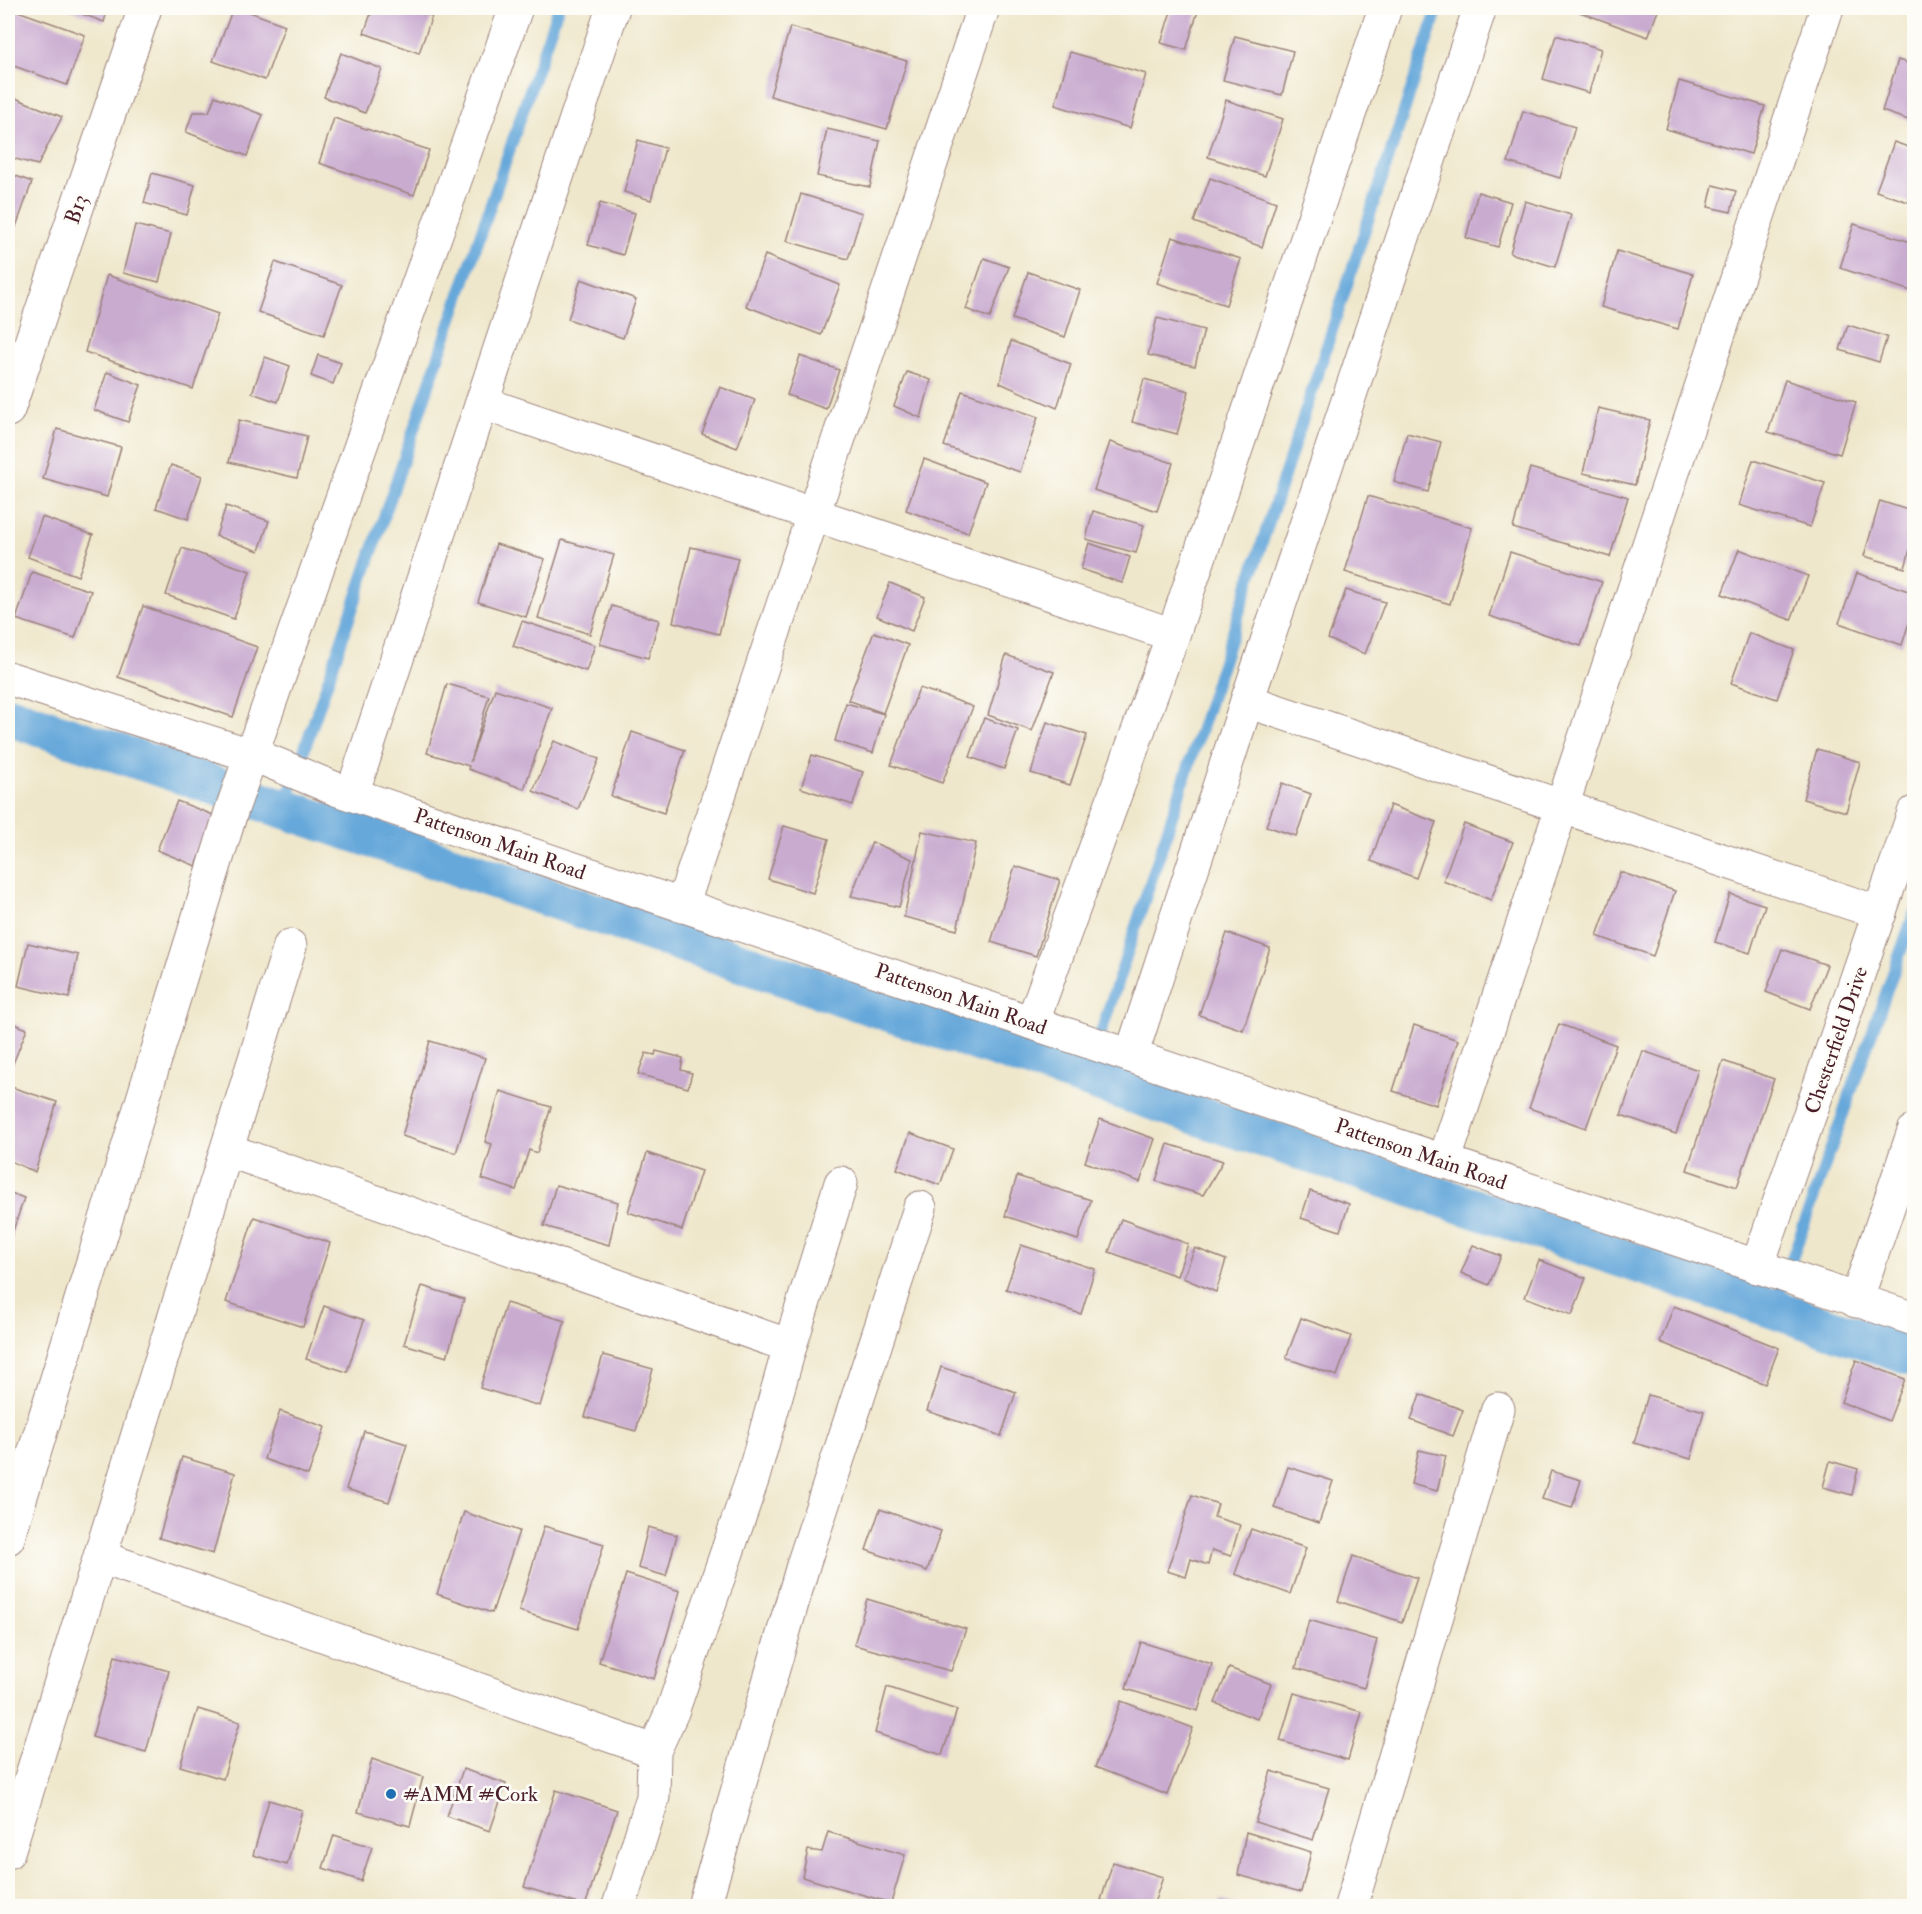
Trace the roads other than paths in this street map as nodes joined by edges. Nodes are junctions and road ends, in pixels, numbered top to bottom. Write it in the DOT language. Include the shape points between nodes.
graph roads {
  1 [pos="145,8"];
  2 [pos="516,8"];
  3 [pos="613,8"];
  4 [pos="982,8"];
  5 [pos="1385,8"];
  6 [pos="1480,8"];
  7 [pos="1827,8"];
  8 [pos="482,403"];
  9 [pos="8,410"];
  10 [pos="812,514"];
  11 [pos="1173,635"];
  12 [pos="8,678"];
  13 [pos="1246,701"];
  14 [pos="254,760"];
  15 [pos="340,790"];
  16 [pos="1562,806"];
  17 [pos="1914,813"];
  18 [pos="682,906"];
  19 [pos="1880,913"];
  20 [pos="290,946"];
  21 [pos="1040,1025"];
  22 [pos="1122,1054"];
  23 [pos="1914,1131"];
  24 [pos="227,1150"];
  25 [pos="1444,1162"];
  26 [pos="841,1184"];
  27 [pos="920,1208"];
  28 [pos="1757,1267"];
  29 [pos="1856,1300"];
  30 [pos="1914,1320"];
  31 [pos="790,1346"];
  32 [pos="1498,1409"];
  33 [pos="8,1538"];
  34 [pos="100,1557"];
  35 [pos="654,1751"];
  36 [pos="8,1852"];
  37 [pos="620,1906"];
  38 [pos="704,1906"];
  39 [pos="1351,1906"];
  1 -- 9 [label="street, B13"];
  2 -- 14 [label="street"];
  3 -- 8 [label="street"];
  4 -- 10 [label="street"];
  5 -- 11 [label="street"];
  6 -- 13 [label="street"];
  7 -- 16 [label="street"];
  8 -- 10 [label="street"];
  8 -- 15 [label="street"];
  10 -- 11 [label="street"];
  10 -- 18 [label="street"];
  11 -- 21 [label="street"];
  12 -- 14 [label="street, Pattenson Main Road"];
  13 -- 16 [label="street"];
  13 -- 22 [label="street"];
  14 -- 15 [label="street, Pattenson Main Road"];
  14 -- 33 [label="street" via="232,809"];
  15 -- 18 [label="street, Pattenson Main Road"];
  16 -- 19 [label="street"];
  16 -- 25 [label="street"];
  17 -- 19 [label="street, Chesterfield Drive"];
  18 -- 21 [label="street, Pattenson Main Road"];
  19 -- 28 [label="street, Chesterfield Drive"];
  20 -- 24 [label="street"];
  21 -- 22 [label="street, Pattenson Main Road"];
  22 -- 25 [label="street, Pattenson Main Road"];
  23 -- 29 [label="street"];
  24 -- 31 [label="street"];
  24 -- 34 [label="street"];
  25 -- 28 [label="street, Pattenson Main Road"];
  26 -- 31 [label="street"];
  27 -- 38 [label="street" via="804,1562"];
  28 -- 29 [label="street, Pattenson Main Road"];
  29 -- 30 [label="street, Pattenson Main Road"];
  31 -- 35 [label="street" via="753,1477 672,1712"];
  32 -- 39 [label="street"];
  34 -- 35 [label="street"];
  34 -- 36 [label="street"];
  35 -- 37 [label="street" via="653,1797"];
}
